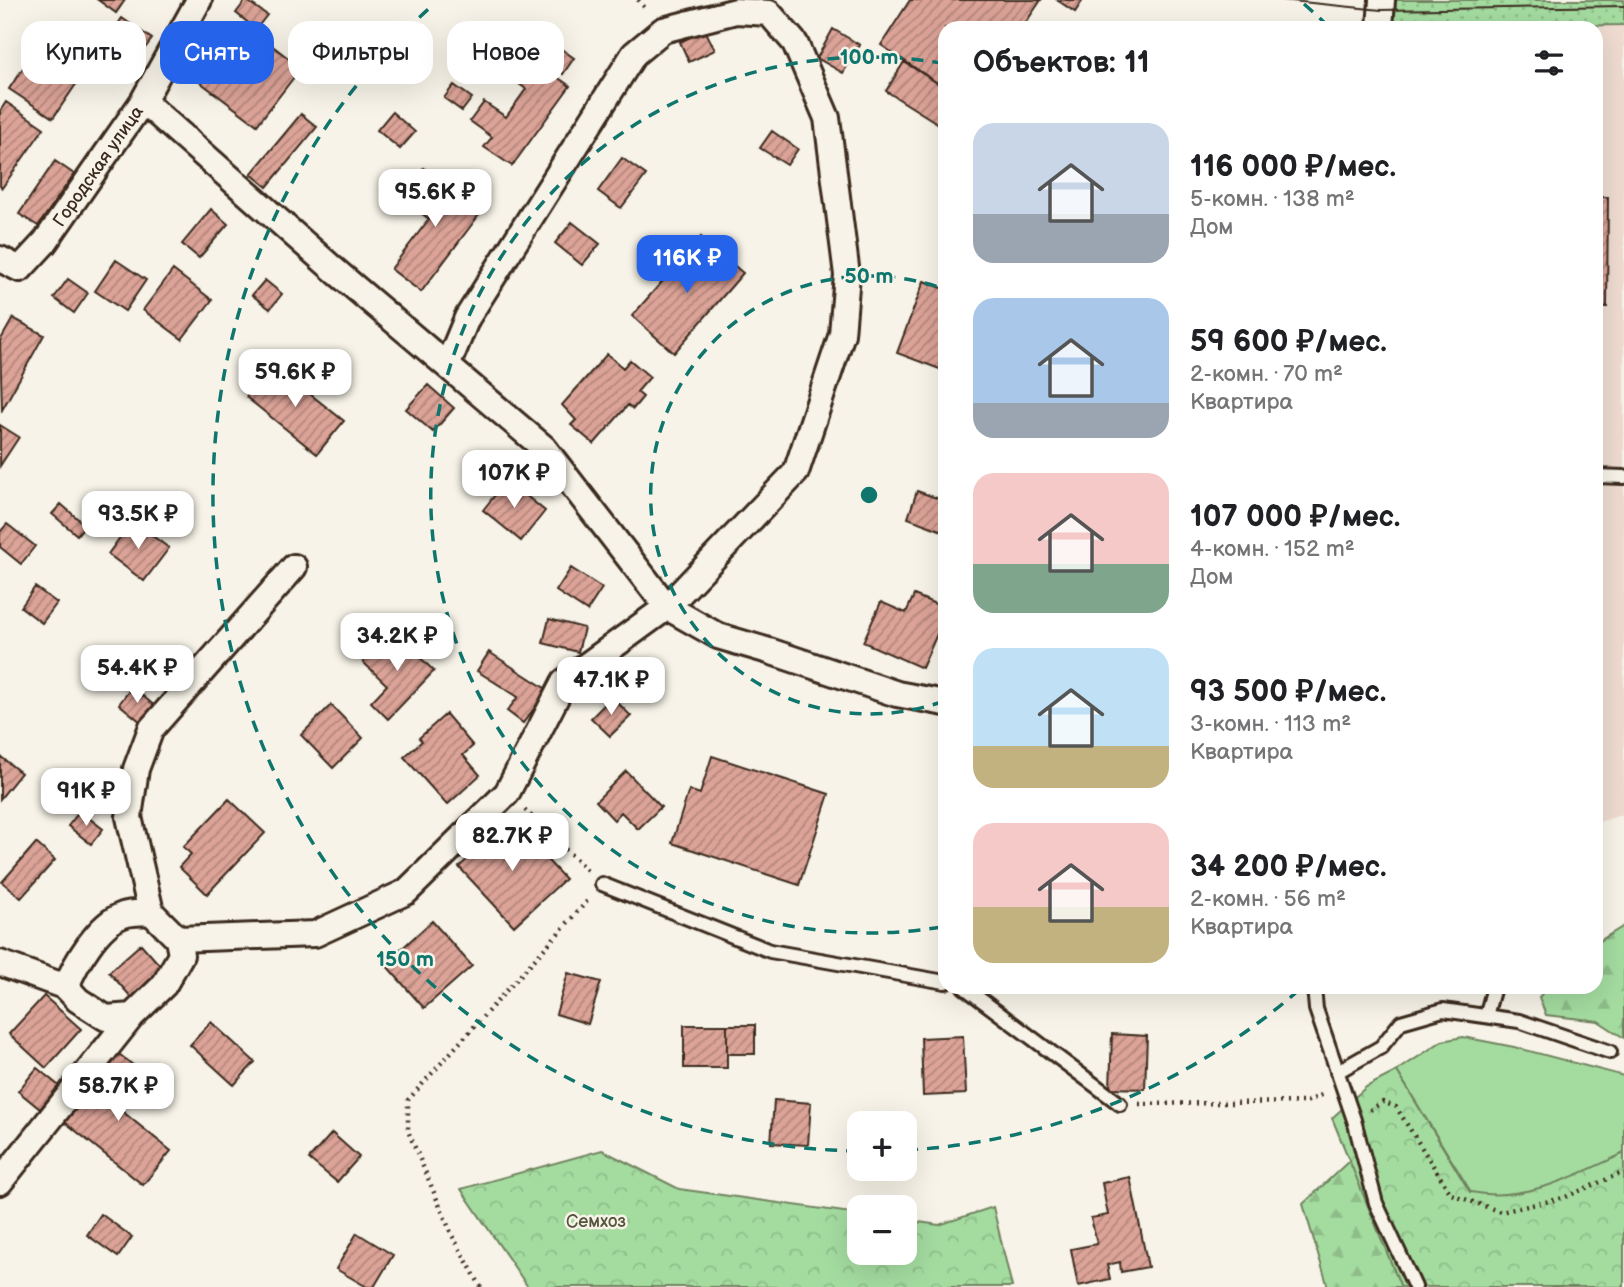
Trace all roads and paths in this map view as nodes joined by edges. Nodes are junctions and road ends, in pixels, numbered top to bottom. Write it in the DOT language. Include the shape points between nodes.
graph roads {
  1 [pos="199,0"];
  2 [pos="1382,0"];
  3 [pos="769,7"];
  4 [pos="1380,21"];
  5 [pos="143,101"];
  6 [pos="0,259"];
  7 [pos="448,364"];
  8 [pos="1603,476"];
  9 [pos="1624,477"];
  10 [pos="294,567"];
  11 [pos="667,607"];
  12 [pos="938,703"];
  13 [pos="508,793"];
  14 [pos="602,884"];
  15 [pos="151,912"];
  16 [pos="178,939"];
  17 [pos="0,963"];
  18 [pos="938,981"];
  19 [pos="66,987"];
  20 [pos="973,994"];
  21 [pos="1315,994"];
  22 [pos="1492,994"];
  23 [pos="132,1016"];
  24 [pos="1486,1016"];
  25 [pos="1610,1052"];
  26 [pos="1337,1072"];
  27 [pos="1341,1086"];
  28 [pos="1120,1104"];
  29 [pos="1354,1119"];
  30 [pos="1624,1172"];
  31 [pos="0,1182"];
  32 [pos="481,1287"];
  33 [pos="1415,1287"];
  1 -- 5 [label="street, Городская улица"];
  2 -- 4 [label="street"];
  3 -- 7 [label="street" via="663,30 634,54 467,318"];
  3 -- 11 [label="street" via="795,43 827,118 847,275 842,334 796,472"];
  5 -- 6 [label="street, Городская улица" via="45,242 20,269"];
  5 -- 7 [label="street"];
  7 -- 11 [label="street" via="544,448"];
  8 -- 9 [label="lane"];
  10 -- 15 [label="street" via="151,729 136,769 129,817"];
  11 -- 12 [label="street" via="718,636 897,694"];
  11 -- 13 [label="street" via="564,682"];
  13 -- 14 [label="path"];
  13 -- 16 [label="street" via="406,892 315,934"];
  14 -- 18 [label="lane" via="770,951"];
  14 -- 32 [label="path" via="408,1100 408,1131 452,1235"];
  15 -- 16 [label="street"];
  15 -- 19 [label="street" via="122,915 109,925 85,949"];
  16 -- 23 [label="street" via="181,955 164,985"];
  17 -- 19 [label="street"];
  19 -- 23 [label="street" via="106,1018"];
  20 -- 28 [label="lane"];
  21 -- 26 [label="lane"];
  22 -- 24 [label="lane"];
  23 -- 31 [label="street"];
  24 -- 25 [label="lane" via="1519,1021"];
  24 -- 26 [label="lane" via="1443,1010 1401,1021 1381,1046"];
  26 -- 27 [label="lane"];
  27 -- 28 [label="path" via="1306,1102"];
  27 -- 29 [label="lane"];
  29 -- 30 [label="path" via="1383,1102 1396,1107 1451,1194 1502,1212 1563,1198"];
  29 -- 33 [label="lane" via="1376,1203"];
}
